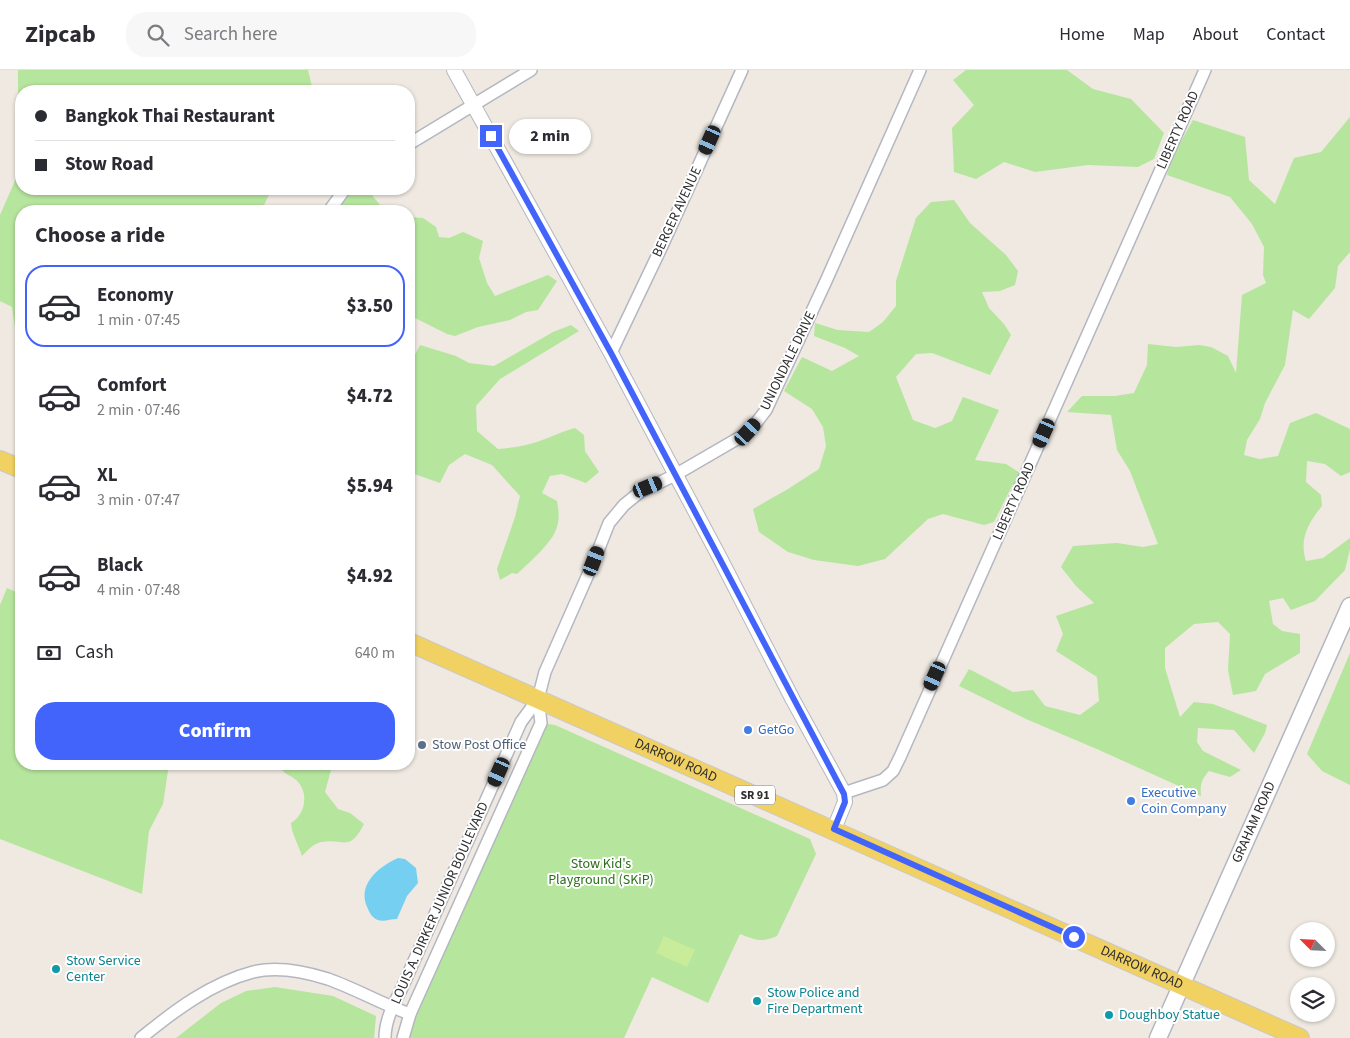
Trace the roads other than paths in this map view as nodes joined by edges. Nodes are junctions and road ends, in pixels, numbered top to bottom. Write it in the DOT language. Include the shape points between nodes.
graph roads {
  1 [pos="454,70"];
  2 [pos="530,70"];
  3 [pos="742,70"];
  4 [pos="920,70"];
  5 [pos="1205,70"];
  6 [pos="473,104"];
  7 [pos="415,140"];
  8 [pos="341,195"];
  9 [pos="334,205"];
  10 [pos="611,353"];
  11 [pos="0,460"];
  12 [pos="15,466"];
  13 [pos="675,475"];
  14 [pos="1350,606"];
  15 [pos="415,645"];
  16 [pos="538,698"];
  17 [pos="844,794"];
  18 [pos="834,829"];
  19 [pos="1182,986"];
  20 [pos="392,1008"];
  21 [pos="410,1014"];
  22 [pos="141,1038"];
  23 [pos="385,1038"];
  24 [pos="403,1038"];
  25 [pos="1158,1038"];
  26 [pos="1300,1038"];
  1 -- 6 [label="street"];
  2 -- 6 [label="street"];
  3 -- 10 [label="street, BERGER AVENUE"];
  4 -- 13 [label="street, UNIONDALE DRIVE" via="766,410 748,432"];
  5 -- 17 [label="street, LIBERTY ROAD" via="900,757 884,780"];
  6 -- 7 [label="street"];
  6 -- 10 [label="street"];
  8 -- 9 [label="street"];
  10 -- 13 [label="street"];
  11 -- 12 [label="main road"];
  13 -- 16 [label="street, UNIONDALE DRIVE" via="640,492 609,523 545,672"];
  13 -- 17 [label="street"];
  14 -- 19 [label="main road, GRAHAM ROAD"];
  15 -- 16 [label="main road, DARROW ROAD / SR 91"];
  16 -- 18 [label="main road, DARROW ROAD / SR 91"];
  16 -- 20 [label="street, LOUIS A. DIRKER JUNIOR BOULEVARD" via="521,722"];
  16 -- 21 [label="street, LOUIS A. DIRKER JUNIOR BOULEVARD" via="541,723"];
  17 -- 18 [label="street" via="845,802"];
  18 -- 19 [label="main road, DARROW ROAD / SR 91"];
  19 -- 25 [label="main road, GRAHAM ROAD"];
  19 -- 26 [label="main road, DARROW ROAD / SR 91"];
  20 -- 21 [label="street"];
  20 -- 22 [label="street" via="330,980 305,973 281,970 254,972 191,1000"];
  20 -- 23 [label="street, LOUIS A. DIRKER JUNIOR BOULEVARD"];
  21 -- 24 [label="street, LOUIS A. DIRKER JUNIOR BOULEVARD"];
}
